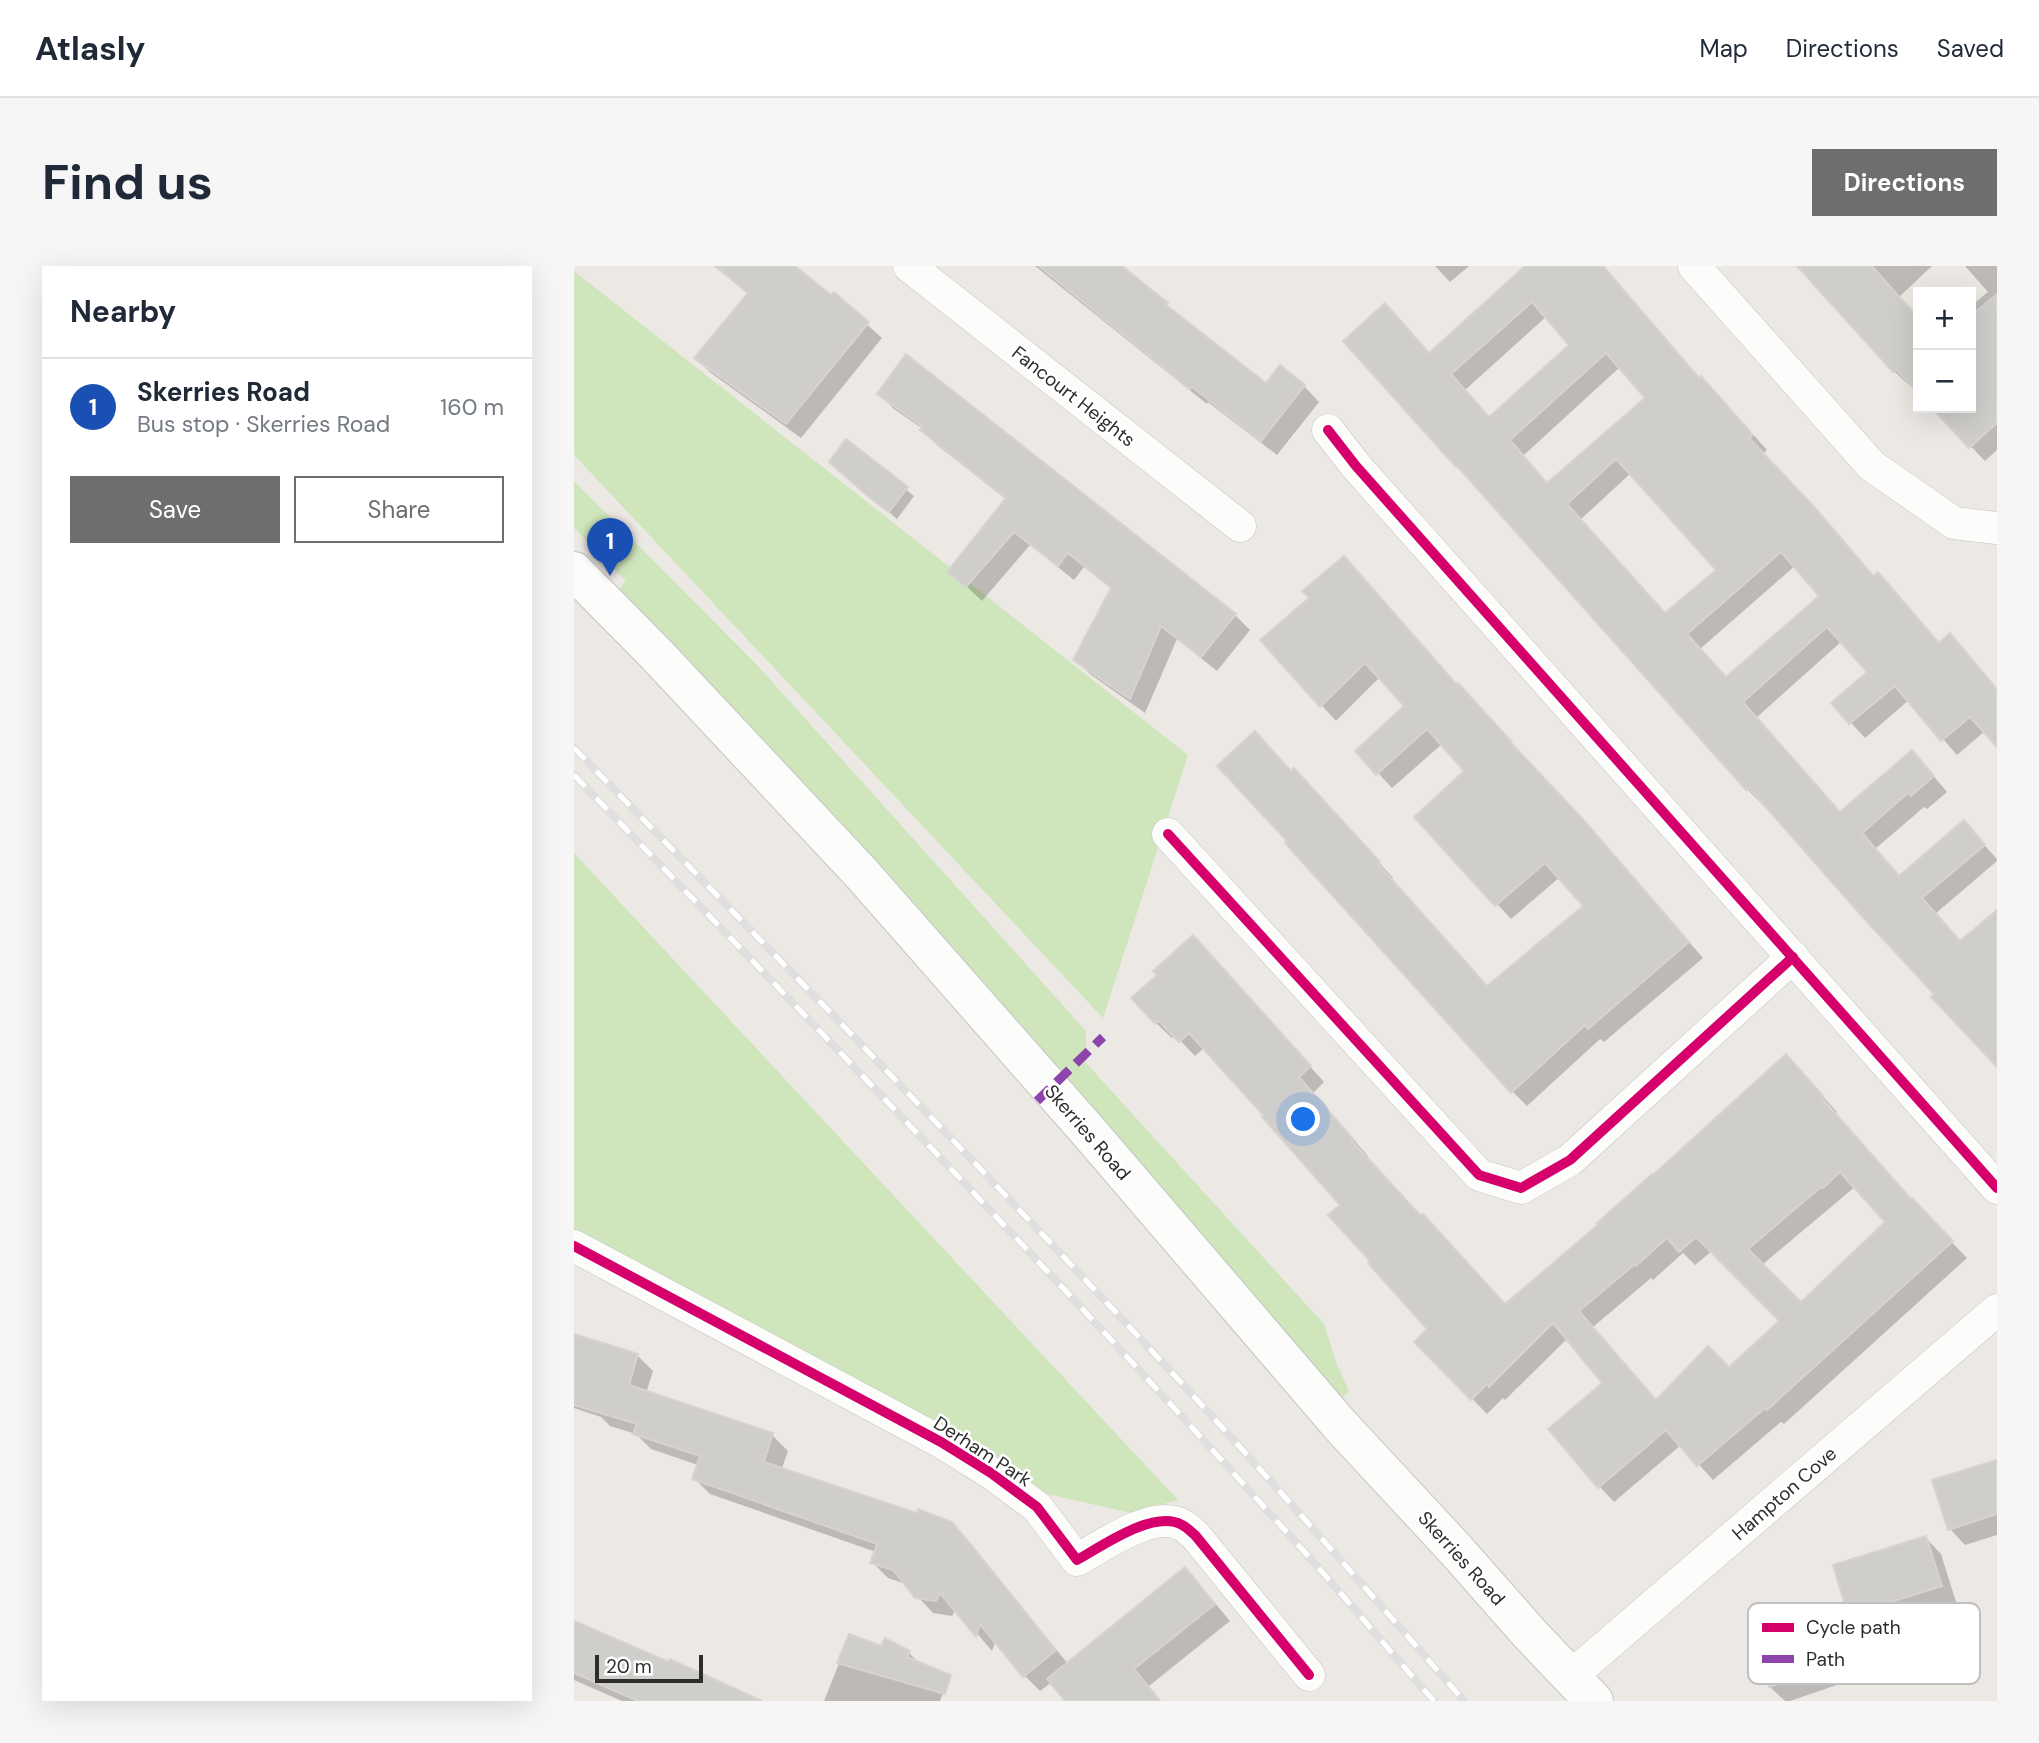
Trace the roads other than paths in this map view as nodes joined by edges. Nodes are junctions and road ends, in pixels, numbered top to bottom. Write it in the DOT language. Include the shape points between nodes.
graph roads {
  1 [pos="909,266"];
  2 [pos="1694,266"];
  3 [pos="1328,430"];
  4 [pos="1240,526"];
  5 [pos="1997,528"];
  6 [pos="574,571"];
  7 [pos="1168,834"];
  8 [pos="1793,957"];
  9 [pos="1997,1188"];
  10 [pos="574,1246"];
  11 [pos="1997,1310"];
  12 [pos="1310,1675"];
  13 [pos="1583,1688"];
  1 -- 4 [label="street, Fancourt Heights"];
  2 -- 5 [label="street" via="1872,466 1954,523"];
  3 -- 8 [label="street"];
  6 -- 13 [label="main road, Skerries Road" via="862,874 1340,1425"];
  7 -- 8 [label="street" via="1479,1175 1521,1188 1570,1160"];
  8 -- 9 [label="street"];
  10 -- 12 [label="street, Derham Park" via="941,1442 1037,1507 1077,1560 1144,1524 1182,1524"];
  11 -- 13 [label="street, Hampton Cove"];
}
